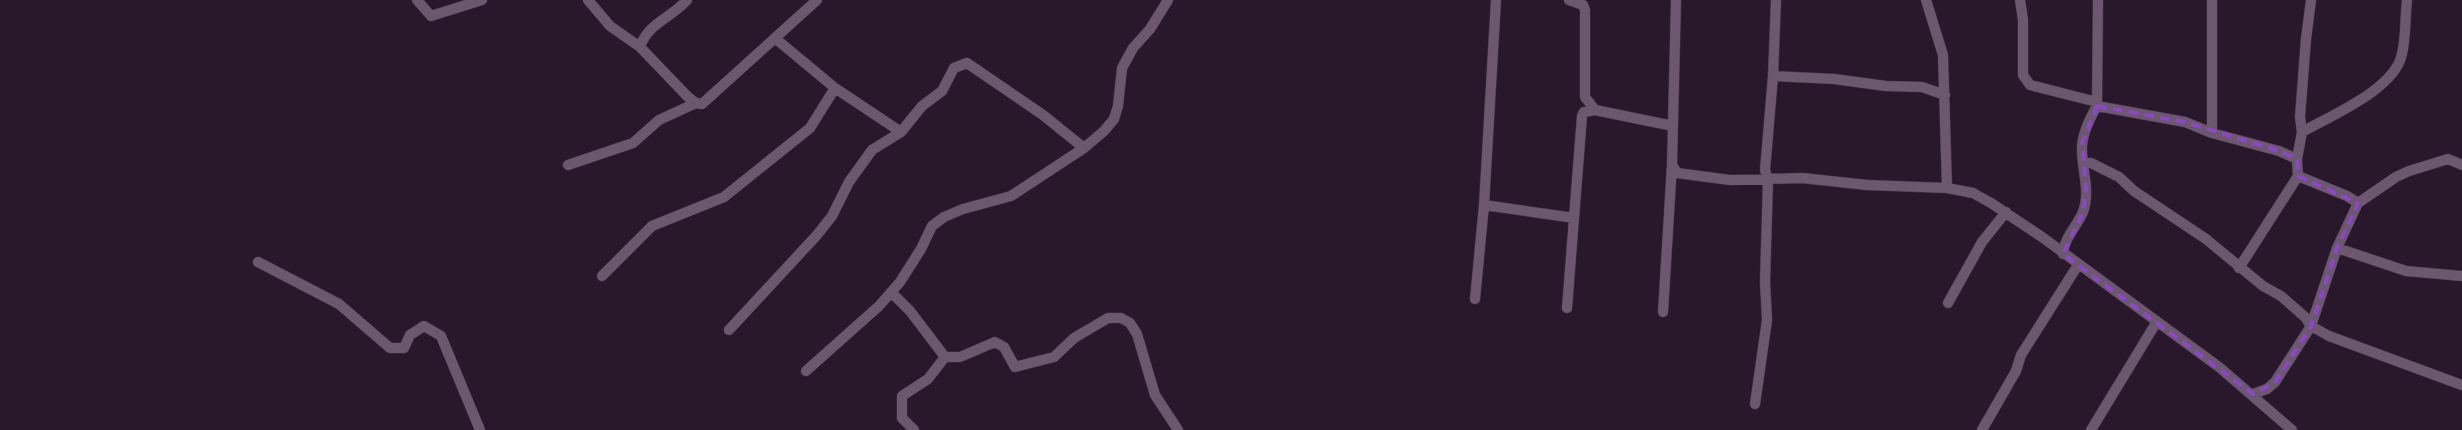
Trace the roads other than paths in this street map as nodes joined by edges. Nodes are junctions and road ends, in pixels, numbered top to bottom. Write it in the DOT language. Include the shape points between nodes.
graph roads {
  1 [pos="417,0"];
  2 [pos="482,0"];
  3 [pos="588,0"];
  4 [pos="687,0"];
  5 [pos="817,0"];
  6 [pos="1168,0"];
  7 [pos="1496,0"];
  8 [pos="1569,0"];
  9 [pos="1676,0"];
  10 [pos="1776,0"];
  11 [pos="1926,0"];
  12 [pos="2020,0"];
  13 [pos="2098,0"];
  14 [pos="2212,0"];
  15 [pos="2311,0"];
  16 [pos="2407,0"];
  17 [pos="776,39"];
  18 [pos="640,47"];
  19 [pos="1773,76"];
  20 [pos="835,88"];
  21 [pos="1945,95"];
  22 [pos="696,103"];
  23 [pos="2097,104"];
  24 [pos="1595,110"];
  25 [pos="1673,126"];
  26 [pos="901,132"];
  27 [pos="2302,132"];
  28 [pos="2212,133"];
  29 [pos="1084,148"];
  30 [pos="2297,159"];
  31 [pos="2084,163"];
  32 [pos="568,165"];
  33 [pos="1672,165"];
  34 [pos="2462,165"];
  35 [pos="2298,176"];
  36 [pos="1768,180"];
  37 [pos="1947,188"];
  38 [pos="2358,203"];
  39 [pos="1484,205"];
  40 [pos="2006,212"];
  41 [pos="1574,218"];
  42 [pos="2337,248"];
  43 [pos="2063,254"];
  44 [pos="258,262"];
  45 [pos="2078,265"];
  46 [pos="2239,268"];
  47 [pos="602,276"];
  48 [pos="2462,276"];
  49 [pos="891,292"];
  50 [pos="1475,299"];
  51 [pos="1948,303"];
  52 [pos="1567,308"];
  53 [pos="1663,312"];
  54 [pos="2156,323"];
  55 [pos="2310,326"];
  56 [pos="729,330"];
  57 [pos="945,357"];
  58 [pos="806,371"];
  59 [pos="2462,385"];
  60 [pos="2253,394"];
  61 [pos="1755,404"];
  62 [pos="480,430"];
  63 [pos="914,430"];
  64 [pos="1178,430"];
  65 [pos="1982,430"];
  66 [pos="2091,430"];
  67 [pos="2292,430"];
  1 -- 2 [label="street" via="431,16"];
  3 -- 18 [label="street" via="610,26"];
  4 -- 18 [label="street" via="644,33"];
  5 -- 17 [label="street"];
  6 -- 29 [label="street" via="1122,68 1114,119"];
  7 -- 39 [label="street"];
  8 -- 24 [label="street" via="1583,5 1585,97"];
  9 -- 25 [label="street"];
  10 -- 19 [label="street"];
  11 -- 21 [label="street" via="1942,56"];
  12 -- 23 [label="street" via="2023,75 2026,81 2030,85"];
  13 -- 23 [label="street"];
  14 -- 28 [label="street"];
  15 -- 27 [label="street" via="2300,118"];
  16 -- 27 [label="street" via="2402,54 2395,73 2383,86"];
  17 -- 20 [label="street"];
  17 -- 22 [label="street" via="702,104"];
  18 -- 22 [label="street"];
  19 -- 21 [label="street" via="1922,87"];
  19 -- 36 [label="street" via="1765,170"];
  20 -- 26 [label="street"];
  20 -- 47 [label="street" via="810,128 724,198 652,226"];
  21 -- 37 [label="street"];
  22 -- 32 [label="street" via="659,120 633,143"];
  23 -- 28 [label="street" via="2185,122"];
  23 -- 31 [label="street" via="2082,143"];
  24 -- 25 [label="street"];
  24 -- 41 [label="street" via="1588,110 1582,116"];
  25 -- 33 [label="street"];
  26 -- 29 [label="street" via="922,106 942,91 954,68 967,63 1043,115"];
  26 -- 56 [label="street" via="872,150 817,235"];
  27 -- 30 [label="street"];
  28 -- 30 [label="street"];
  29 -- 49 [label="street" via="1012,196 944,217 932,226 921,249"];
  30 -- 35 [label="street"];
  31 -- 43 [label="street" via="2086,190 2083,212"];
  31 -- 46 [label="street" via="2120,177 2134,192 2206,239"];
  33 -- 36 [label="street" via="1678,173 1684,174 1730,180"];
  33 -- 53 [label="street"];
  34 -- 38 [label="street" via="2448,160 2409,171"];
  35 -- 38 [label="street"];
  35 -- 46 [label="street"];
  36 -- 37 [label="street" via="1802,178 1867,185"];
  36 -- 61 [label="street" via="1767,320"];
  37 -- 40 [label="street" via="1973,193"];
  38 -- 42 [label="street"];
  39 -- 41 [label="street"];
  39 -- 50 [label="street"];
  40 -- 43 [label="street"];
  40 -- 51 [label="street" via="1982,242"];
  41 -- 52 [label="street"];
  42 -- 48 [label="street" via="2406,271"];
  42 -- 55 [label="street"];
  43 -- 45 [label="street"];
  44 -- 62 [label="street" via="339,304 390,348 404,348 410,335 424,326 441,336"];
  45 -- 54 [label="street"];
  45 -- 65 [label="street" via="2021,356 2016,371"];
  46 -- 55 [label="street" via="2281,296 2305,317"];
  49 -- 57 [label="street" via="910,310"];
  49 -- 58 [label="street"];
  54 -- 60 [label="street"];
  54 -- 66 [label="street"];
  55 -- 59 [label="street"];
  55 -- 60 [label="street" via="2275,382"];
  57 -- 63 [label="street" via="928,379 902,396 902,418"];
  57 -- 64 [label="street" via="960,356 994,342 1004,346 1015,367 1054,356 1074,338 1108,318 1121,318 1130,323 1137,334 1155,395"];
  60 -- 67 [label="street"];
}
